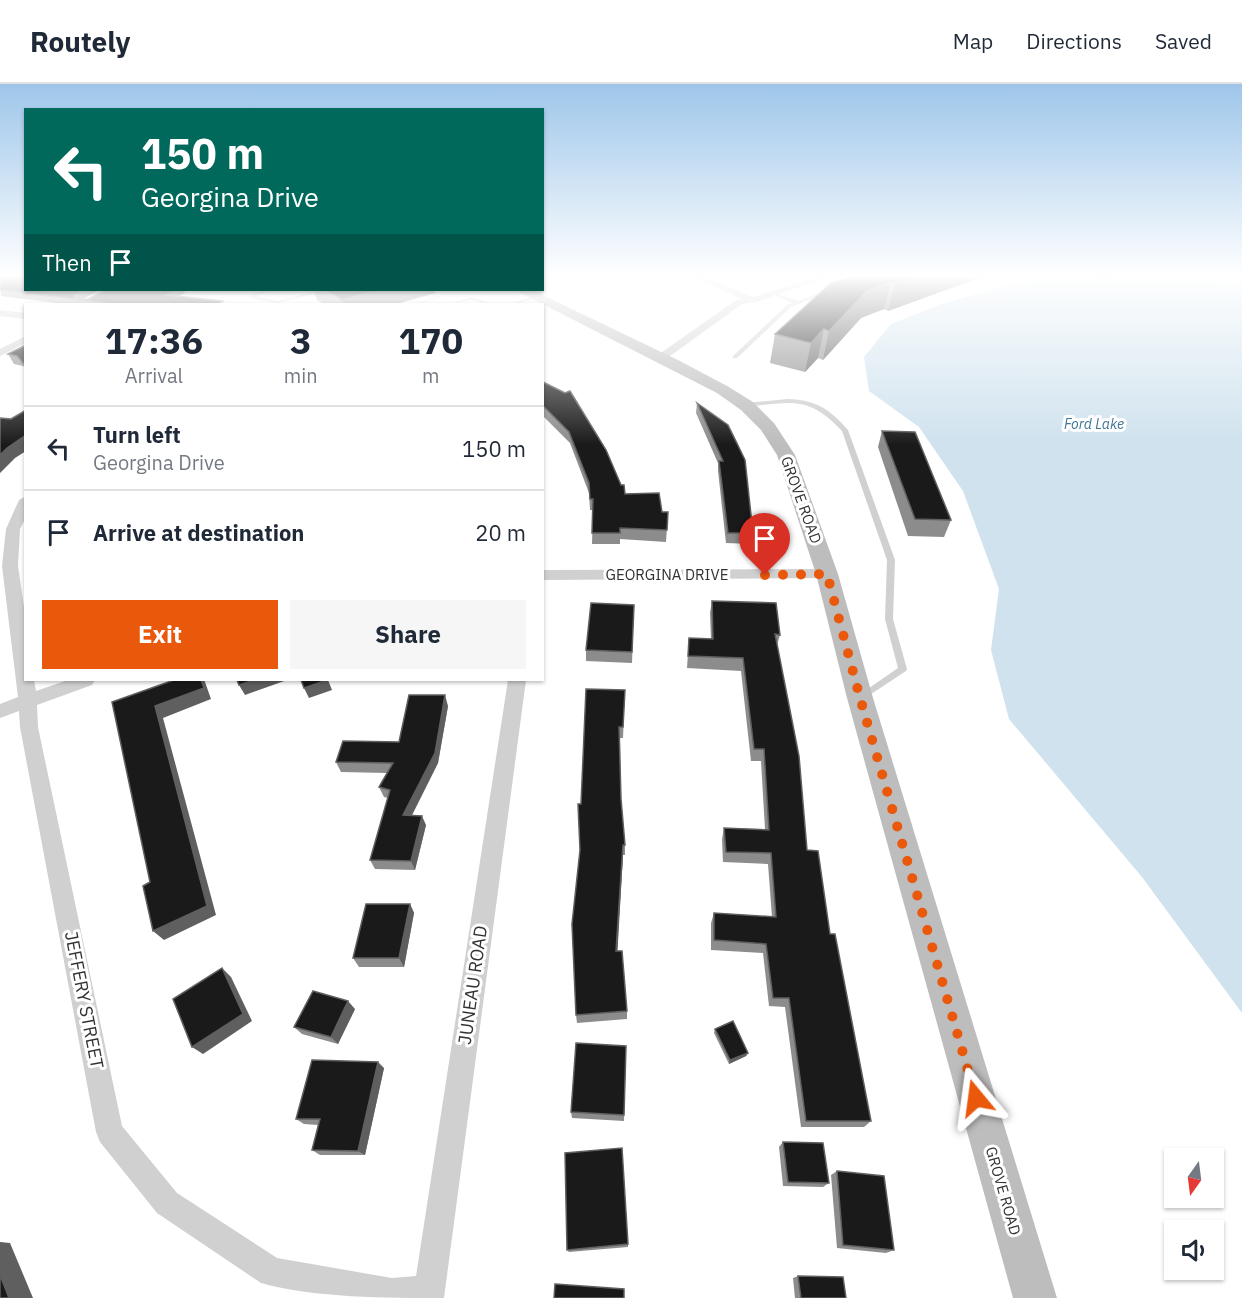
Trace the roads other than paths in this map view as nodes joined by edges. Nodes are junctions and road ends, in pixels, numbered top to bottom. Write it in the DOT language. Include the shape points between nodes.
graph roads {
  1 [pos="609,332"];
  2 [pos="703,332"];
  3 [pos="717,332"];
  4 [pos="762,332"];
  5 [pos="24,340"];
  6 [pos="0,353"];
  7 [pos="735,357"];
  8 [pos="668,360"];
  9 [pos="746,405"];
  10 [pos="24,504"];
  11 [pos="827,574"];
  12 [pos="544,575"];
  13 [pos="24,672"];
  14 [pos="25,681"];
  15 [pos="83,681"];
  16 [pos="517,681"];
  17 [pos="860,698"];
  18 [pos="28,702"];
  19 [pos="0,711"];
  20 [pos="428,1294"];
  21 [pos="1035,1298"];
  1 -- 8 [label="main road, GROVE ROAD"];
  2 -- 8 [label="street"];
  3 -- 8 [label="street"];
  4 -- 7 [label="lane"];
  5 -- 6 [label="street"];
  8 -- 9 [label="main road, GROVE ROAD"];
  9 -- 11 [label="main road, GROVE ROAD" via="768,427 786,454"];
  9 -- 17 [label="lane" via="801,399 833,415 845,430 891,560 890,619 903,669"];
  10 -- 13 [label="street, JEFFERY STREET" via="13,529 10,566"];
  11 -- 12 [label="street, GEORGINA DRIVE"];
  11 -- 17 [label="main road, GROVE ROAD"];
  14 -- 18 [label="street, JEFFERY STREET"];
  15 -- 18 [label="street"];
  16 -- 20 [label="street, JUNEAU ROAD"];
  17 -- 21 [label="main road, GROVE ROAD"];
  18 -- 19 [label="street"];
  18 -- 20 [label="street, JEFFERY STREET" via="29,727 110,1132 167,1203 272,1272 392,1293"];
}
